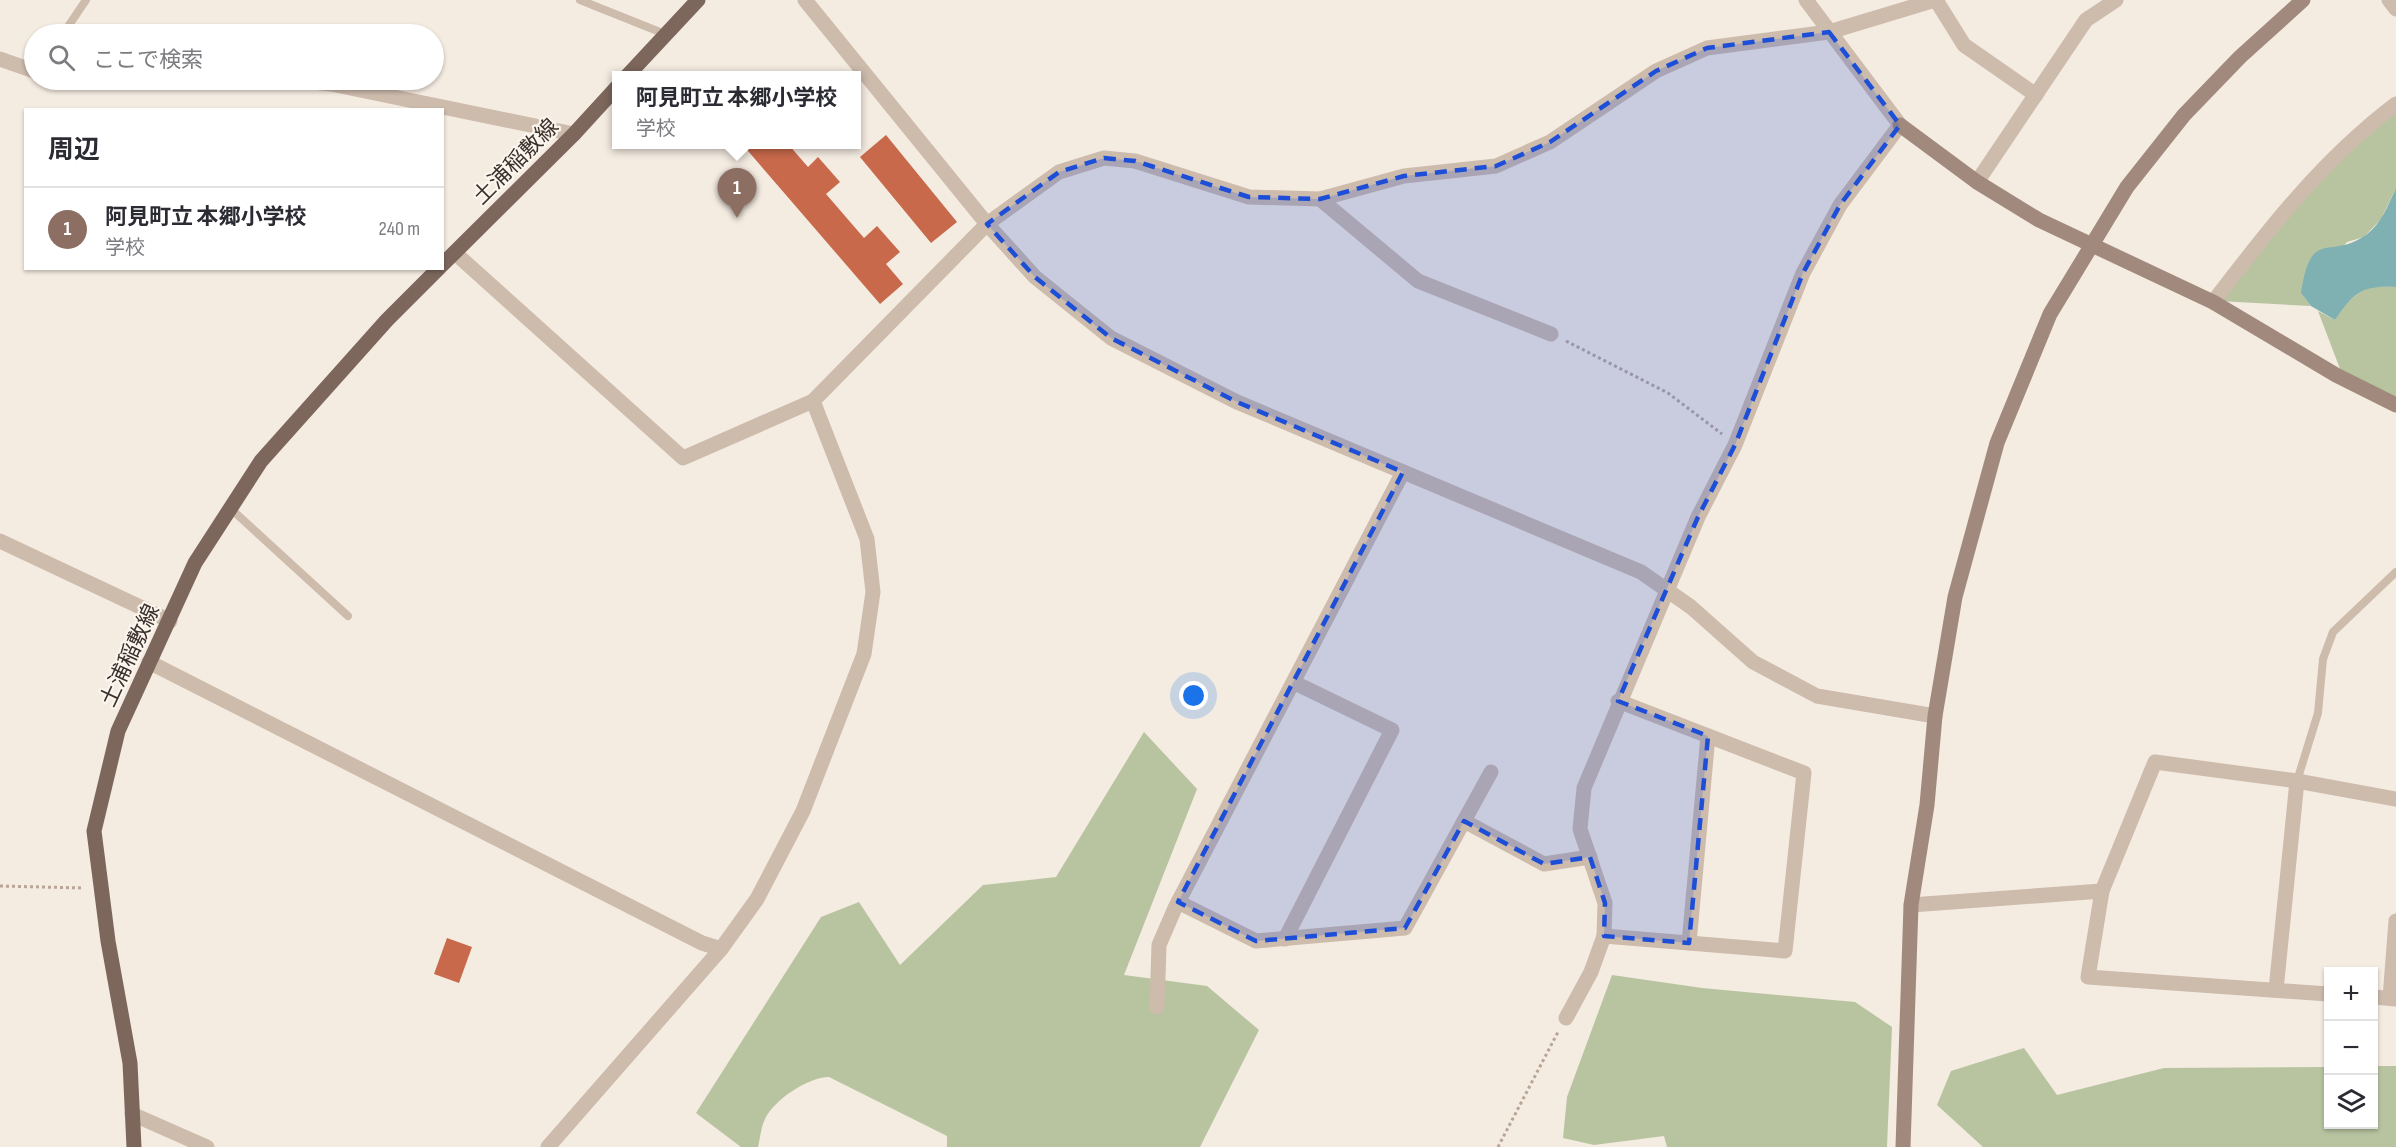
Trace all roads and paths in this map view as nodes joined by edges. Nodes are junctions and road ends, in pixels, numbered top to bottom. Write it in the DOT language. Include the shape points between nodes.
graph roads {
  1 [pos="86,0"];
  2 [pos="580,0"];
  3 [pos="698,0"];
  4 [pos="805,0"];
  5 [pos="1806,0"];
  6 [pos="1935,0"];
  7 [pos="2116,0"];
  8 [pos="2303,0"];
  9 [pos="2390,0"];
  10 [pos="2396,9"];
  11 [pos="70,24"];
  12 [pos="1829,32"];
  13 [pos="665,34"];
  14 [pos="0,59"];
  15 [pos="24,67"];
  16 [pos="631,71"];
  17 [pos="360,90"];
  18 [pos="612,92"];
  19 [pos="2036,95"];
  20 [pos="2396,104"];
  21 [pos="1900,125"];
  22 [pos="574,134"];
  23 [pos="1977,182"];
  24 [pos="1320,199"];
  25 [pos="987,224"];
  26 [pos="2090,245"];
  27 [pos="455,253"];
  28 [pos="444,263"];
  29 [pos="437,270"];
  30 [pos="2214,302"];
  31 [pos="1551,334"];
  32 [pos="813,401"];
  33 [pos="2396,405"];
  34 [pos="1735,445"];
  35 [pos="1403,472"];
  36 [pos="230,508"];
  37 [pos="0,541"];
  38 [pos="2396,572"];
  39 [pos="1668,591"];
  40 [pos="348,616"];
  41 [pos="170,621"];
  42 [pos="149,662"];
  43 [pos="1295,683"];
  44 [pos="1618,701"];
  45 [pos="1935,716"];
  46 [pos="1708,736"];
  47 [pos="1491,772"];
  48 [pos="2297,781"];
  49 [pos="2396,799"];
  50 [pos="1464,821"];
  51 [pos="1590,857"];
  52 [pos="0,886"];
  53 [pos="101,888"];
  54 [pos="2102,891"];
  55 [pos="1178,902"];
  56 [pos="1911,905"];
  57 [pos="2396,921"];
  58 [pos="1604,936"];
  59 [pos="1285,939"];
  60 [pos="1689,943"];
  61 [pos="721,949"];
  62 [pos="2276,990"];
  63 [pos="2324,994"];
  64 [pos="2378,998"];
  65 [pos="2393,999"];
  66 [pos="1157,1007"];
  67 [pos="1566,1018"];
  68 [pos="132,1114"];
  69 [pos="134,1147"];
  70 [pos="207,1147"];
  71 [pos="548,1147"];
  72 [pos="1498,1147"];
  73 [pos="1903,1147"];
  1 -- 11 [label="lane"];
  2 -- 13 [label="lane"];
  3 -- 13 [label="main road"];
  4 -- 25 [label="street"];
  5 -- 12 [label="street"];
  6 -- 12 [label="street"];
  6 -- 19 [label="street" via="1964,45"];
  7 -- 19 [label="street" via="2086,20"];
  8 -- 26 [label="street" via="2184,115 2127,187"];
  9 -- 10 [label="street"];
  12 -- 21 [label="street"];
  12 -- 24 [label="street" via="1707,48 1656,71 1550,142 1496,166 1404,176"];
  13 -- 16 [label="main road"];
  14 -- 15 [label="street"];
  17 -- 22 [label="street"];
  18 -- 22 [label="main road, 土浦稲敷線"];
  19 -- 23 [label="street"];
  20 -- 30 [label="street" via="2365,127 2283,210"];
  21 -- 23 [label="street"];
  21 -- 34 [label="street" via="1840,205 1803,273"];
  22 -- 27 [label="main road, 土浦稲敷線"];
  23 -- 26 [label="street"];
  24 -- 25 [label="street" via="1249,197 1135,161 1104,158 1059,172"];
  24 -- 31 [label="street" via="1418,281"];
  25 -- 32 [label="street"];
  25 -- 35 [label="street" via="1035,277 1111,338 1237,402"];
  26 -- 30 [label="street"];
  26 -- 45 [label="street" via="2050,314 1997,444 1954,597"];
  27 -- 28 [label="main road, 土浦稲敷線"];
  27 -- 32 [label="street" via="683,459"];
  29 -- 36 [label="main road, 土浦稲敷線" via="261,461"];
  30 -- 33 [label="street" via="2336,375"];
  31 -- 34 [label="path" via="1668,393"];
  32 -- 61 [label="street" via="867,539 873,592 864,654 803,811 757,899"];
  34 -- 39 [label="street" via="1698,517"];
  35 -- 39 [label="street" via="1641,572"];
  35 -- 43 [label="street"];
  36 -- 40 [label="lane"];
  36 -- 41 [label="main road, 土浦稲敷線" via="195,563"];
  37 -- 41 [label="street"];
  38 -- 48 [label="lane" via="2333,632 2323,658 2318,713"];
  39 -- 44 [label="street"];
  39 -- 45 [label="street" via="1753,662 1817,696"];
  41 -- 42 [label="main road, 土浦稲敷線"];
  42 -- 53 [label="main road, 土浦稲敷線" via="118,731 94,831"];
  42 -- 61 [label="street" via="702,943"];
  43 -- 55 [label="street"];
  43 -- 59 [label="street" via="1392,730"];
  44 -- 46 [label="street"];
  44 -- 51 [label="street" via="1584,788 1580,829"];
  45 -- 56 [label="street" via="1927,805"];
  46 -- 60 [label="street"];
  46 -- 60 [label="street" via="1804,773 1785,951"];
  47 -- 50 [label="street"];
  48 -- 49 [label="street"];
  48 -- 54 [label="street" via="2155,762"];
  48 -- 62 [label="street"];
  50 -- 51 [label="street" via="1544,864"];
  50 -- 59 [label="street" via="1405,928"];
  51 -- 58 [label="street" via="1605,903"];
  52 -- 53 [label="path"];
  53 -- 68 [label="main road, 土浦稲敷線" via="130,1063"];
  54 -- 56 [label="street"];
  54 -- 62 [label="street" via="2088,977"];
  55 -- 59 [label="street" via="1256,941"];
  55 -- 66 [label="street" via="1159,945"];
  56 -- 73 [label="street"];
  57 -- 65 [label="street"];
  58 -- 60 [label="street"];
  58 -- 67 [label="street" via="1591,972"];
  61 -- 71 [label="street"];
  62 -- 63 [label="street"];
  64 -- 65 [label="street"];
  67 -- 72 [label="path"];
  68 -- 69 [label="main road, 土浦稲敷線"];
  68 -- 70 [label="street"];
}
